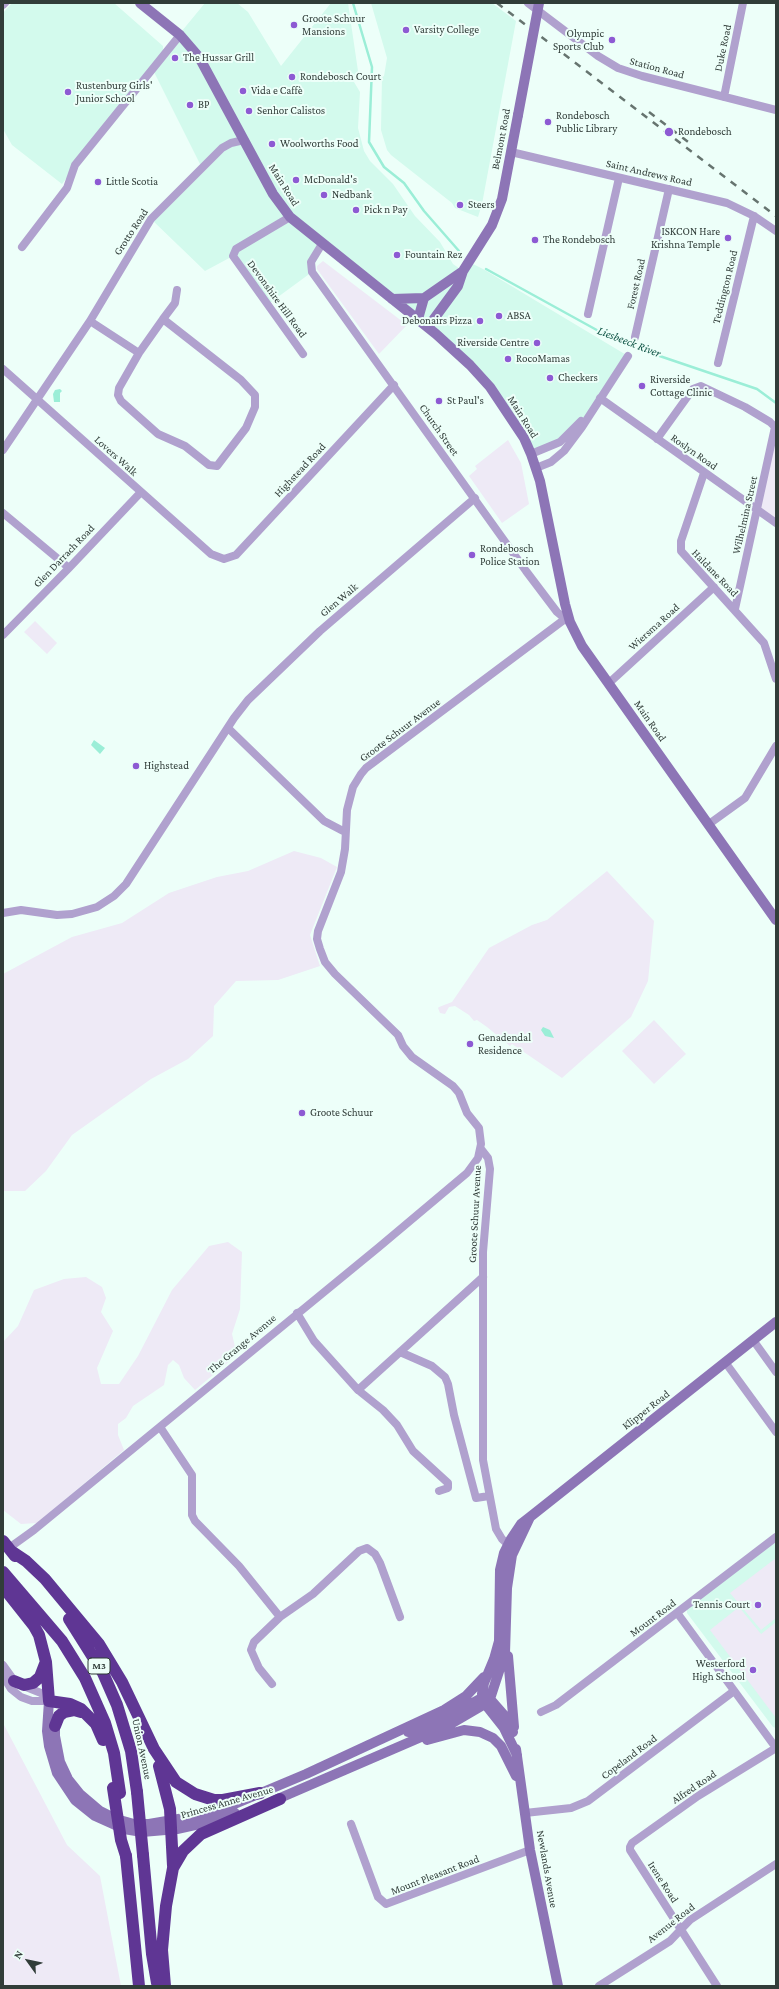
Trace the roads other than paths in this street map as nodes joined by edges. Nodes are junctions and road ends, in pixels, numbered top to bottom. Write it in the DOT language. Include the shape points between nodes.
graph roads {
  1 [pos="140,3"];
  2 [pos="528,3"];
  3 [pos="539,3"];
  4 [pos="744,3"];
  5 [pos="180,35"];
  6 [pos="724,97"];
  7 [pos="776,110"];
  8 [pos="244,140"];
  9 [pos="511,152"];
  10 [pos="619,178"];
  11 [pos="669,189"];
  12 [pos="754,216"];
  13 [pos="290,217"];
  14 [pos="776,231"];
  15 [pos="322,244"];
  16 [pos="22,247"];
  17 [pos="463,271"];
  18 [pos="177,290"];
  19 [pos="424,298"];
  20 [pos="392,299"];
  21 [pos="588,314"];
  22 [pos="163,319"];
  23 [pos="418,319"];
  24 [pos="90,321"];
  25 [pos="428,327"];
  26 [pos="636,337"];
  27 [pos="139,353"];
  28 [pos="303,354"];
  29 [pos="628,356"];
  30 [pos="718,363"];
  31 [pos="3,369"];
  32 [pos="394,385"];
  33 [pos="600,398"];
  34 [pos="38,399"];
  35 [pos="592,410"];
  36 [pos="657,439"];
  37 [pos="3,450"];
  38 [pos="531,454"];
  39 [pos="536,468"];
  40 [pos="704,473"];
  41 [pos="141,492"];
  42 [pos="475,498"];
  43 [pos="757,510"];
  44 [pos="3,513"];
  45 [pos="776,523"];
  46 [pos="216,557"];
  47 [pos="69,568"];
  48 [pos="714,588"];
  49 [pos="735,609"];
  50 [pos="568,621"];
  51 [pos="3,635"];
  52 [pos="776,679"];
  53 [pos="609,683"];
  54 [pos="228,728"];
  55 [pos="776,746"];
  56 [pos="709,824"];
  57 [pos="345,832"];
  58 [pos="3,913"];
  59 [pos="775,914"];
  60 [pos="481,1149"];
  61 [pos="483,1277"];
  62 [pos="297,1313"];
  63 [pos="776,1322"];
  64 [pos="753,1340"];
  65 [pos="400,1352"];
  66 [pos="726,1362"];
  67 [pos="776,1372"];
  68 [pos="358,1390"];
  69 [pos="160,1427"];
  70 [pos="776,1432"];
  71 [pos="439,1491"];
  72 [pos="489,1496"];
  73 [pos="776,1537"];
  74 [pos="8,1547"];
  75 [pos="510,1547"];
  76 [pos="3,1572"];
  77 [pos="3,1587"];
  78 [pos="678,1614"];
  79 [pos="280,1617"];
  80 [pos="400,1617"];
  81 [pos="507,1644"];
  82 [pos="46,1662"];
  83 [pos="3,1665"];
  84 [pos="488,1672"];
  85 [pos="3,1676"];
  86 [pos="14,1682"];
  87 [pos="272,1684"];
  88 [pos="734,1691"];
  89 [pos="486,1700"];
  90 [pos="49,1701"];
  91 [pos="541,1712"];
  92 [pos="88,1714"];
  93 [pos="55,1726"];
  94 [pos="515,1736"];
  95 [pos="385,1738"];
  96 [pos="406,1743"];
  97 [pos="776,1748"];
  98 [pos="154,1749"];
  99 [pos="517,1755"];
  100 [pos="521,1789"];
  101 [pos="117,1790"];
  102 [pos="260,1793"];
  103 [pos="280,1799"];
  104 [pos="525,1813"];
  105 [pos="351,1824"];
  106 [pos="171,1825"];
  107 [pos="530,1850"];
  108 [pos="630,1850"];
  109 [pos="776,1864"];
  110 [pos="173,1868"];
  111 [pos="682,1930"];
  112 [pos="139,1986"];
  113 [pos="157,1986"];
  114 [pos="165,1986"];
  115 [pos="558,1986"];
  116 [pos="599,1986"];
  117 [pos="717,1986"];
  1 -- 5 [label="main road, Main Road"];
  2 -- 6 [label="street, Station Road" via="602,59 618,68"];
  3 -- 9 [label="main road, Belmont Road, bridge"];
  4 -- 6 [label="street, Duke Road"];
  5 -- 8 [label="main road, Main Road" via="202,63"];
  5 -- 16 [label="street" via="75,165 67,188"];
  6 -- 7 [label="street, Station Road"];
  8 -- 13 [label="main road, Main Road" via="276,199"];
  8 -- 24 [label="street, Grotto Road" via="222,148 157,211"];
  9 -- 10 [label="street, Saint Andrews Road"];
  9 -- 17 [label="main road, Belmont Road" via="502,199 495,218"];
  10 -- 11 [label="street, Saint Andrews Road"];
  10 -- 21 [label="street"];
  11 -- 12 [label="street, Saint Andrews Road" via="727,204"];
  11 -- 26 [label="street, Forest Road"];
  12 -- 14 [label="street, Saint Andrews Road"];
  12 -- 30 [label="street, Teddington Road"];
  13 -- 15 [label="main road, Main Road"];
  13 -- 28 [label="street, Devonshire Hill Road" via="236,249 233,256"];
  15 -- 20 [label="main road, Main Road"];
  15 -- 32 [label="street, Church Street" via="311,262 312,272"];
  17 -- 19 [label="main road, Belmont Road"];
  17 -- 25 [label="main road, Belmont Road" via="458,286"];
  18 -- 22 [label="street" via="174,303"];
  19 -- 20 [label="main road"];
  19 -- 23 [label="main road"];
  20 -- 23 [label="main road, Main Road"];
  22 -- 27 [label="street"];
  22 -- 27 [label="street" via="241,380 255,395 255,407 246,428 217,466 209,465 186,446 158,434 119,398 119,388"];
  23 -- 25 [label="main road, Main Road"];
  24 -- 27 [label="street"];
  24 -- 34 [label="street, Grotto Road"];
  25 -- 38 [label="main road, Main Road" via="480,375 524,438"];
  29 -- 33 [label="street"];
  31 -- 34 [label="street, Lovers Walk"];
  32 -- 42 [label="street, Church Street"];
  32 -- 46 [label="street, Highstead Road" via="236,555 224,559"];
  33 -- 35 [label="street"];
  33 -- 36 [label="street, Roslyn Road"];
  34 -- 37 [label="street, Grotto Road"];
  34 -- 41 [label="street, Lovers Walk"];
  35 -- 38 [label="street" via="560,442"];
  35 -- 39 [label="street" via="560,455"];
  36 -- 40 [label="street, Roslyn Road"];
  36 -- 43 [label="street, Wilhelmina Street" via="693,389 701,386 745,407 774,425"];
  38 -- 39 [label="main road, Main Road"];
  39 -- 50 [label="main road, Main Road"];
  40 -- 43 [label="street, Roslyn Road"];
  40 -- 48 [label="street, Haldane Road" via="680,547 682,554"];
  41 -- 46 [label="street, Lovers Walk"];
  41 -- 47 [label="street, Glen Darrach Road"];
  42 -- 50 [label="street, Church Street" via="552,607"];
  42 -- 54 [label="street, Glen Walk" via="299,650 248,700"];
  43 -- 45 [label="street, Roslyn Road"];
  43 -- 49 [label="street, Wilhelmina Street"];
  44 -- 47 [label="street"];
  47 -- 51 [label="street, Glen Darrach Road"];
  48 -- 49 [label="street, Haldane Road"];
  48 -- 53 [label="street, Wiersma Road"];
  49 -- 52 [label="street, Haldane Road" via="764,643"];
  50 -- 53 [label="main road, Main Road" via="582,646"];
  50 -- 57 [label="street, Groote Schuur Avenue" via="366,768 353,787"];
  53 -- 56 [label="main road, Main Road"];
  54 -- 57 [label="street" via="324,821"];
  54 -- 58 [label="street, Glen Walk" via="126,884 107,902 86,911 57,915 21,910"];
  55 -- 56 [label="street" via="745,798"];
  56 -- 59 [label="main road, Main Road"];
  57 -- 60 [label="street, Groote Schuur Avenue" via="341,872 318,931 317,939 325,962 398,1034 412,1057 459,1093 467,1113 479,1128"];
  60 -- 61 [label="street, Groote Schuur Avenue" via="488,1158 490,1169"];
  60 -- 62 [label="street, The Grange Avenue" via="467,1173"];
  61 -- 65 [label="street"];
  61 -- 72 [label="street, Groote Schuur Avenue" via="483,1460"];
  62 -- 68 [label="street" via="314,1341"];
  62 -- 69 [label="street, The Grange Avenue"];
  63 -- 64 [label="main road, Klipper Road"];
  64 -- 66 [label="main road, Klipper Road"];
  64 -- 67 [label="street"];
  65 -- 68 [label="street"];
  65 -- 72 [label="street" via="432,1366 445,1378 476,1498"];
  66 -- 70 [label="street"];
  66 -- 75 [label="main road, Klipper Road" via="530,1517"];
  68 -- 71 [label="street" via="383,1410 397,1425 413,1451 448,1483 448,1488"];
  69 -- 74 [label="street, The Grange Avenue" via="34,1530"];
  69 -- 79 [label="street" via="192,1475 192,1514 195,1521 239,1566"];
  72 -- 75 [label="street, Groote Schuur Avenue" via="496,1529"];
  73 -- 78 [label="street, Mount Road"];
  74 -- 98 [label="highway" via="45,1580 99,1644 122,1682"];
  74 -- 113 [label="highway, Union Avenue / M3, bridge" via="68,1617 103,1673 117,1705 127,1735 137,1792"];
  75 -- 81 [label="main road, Klipper Road"];
  75 -- 84 [label="main road, Klipper Road" via="502,1562 500,1578 499,1641"];
  76 -- 101 [label="highway, M3" via="62,1641 85,1678 110,1738"];
  77 -- 82 [label="highway" via="34,1626"];
  78 -- 88 [label="street"];
  78 -- 91 [label="street, Mount Road" via="556,1705"];
  79 -- 80 [label="street" via="313,1594 364,1548 371,1550 380,1563"];
  79 -- 87 [label="street" via="254,1642 251,1650 259,1668"];
  81 -- 89 [label="main road, Klipper Road" via="501,1668"];
  81 -- 94 [label="main road"];
  82 -- 86 [label="highway" via="40,1677 33,1683 24,1685"];
  82 -- 90 [label="highway"];
  83 -- 86 [label="street"];
  84 -- 89 [label="main road, Klipper Road" via="482,1688"];
  84 -- 95 [label="main road, Princess Anne Avenue" via="470,1693 456,1703"];
  85 -- 90 [label="street" via="21,1697 32,1701"];
  86 -- 90 [label="street" via="41,1693"];
  88 -- 97 [label="street"];
  88 -- 104 [label="street, Copeland Road" via="588,1801 571,1808"];
  89 -- 94 [label="main road, Newlands Avenue" via="504,1715"];
  89 -- 95 [label="main road" via="429,1725"];
  89 -- 96 [label="main road, Princess Anne Avenue" via="463,1718"];
  89 -- 99 [label="main road, Newlands Avenue"];
  90 -- 92 [label="highway" via="74,1705"];
  90 -- 93 [label="main road, Princess Anne Avenue"];
  90 -- 106 [label="main road, Princess Anne Avenue" via="47,1731 51,1757 60,1779 75,1800 95,1816 124,1830 142,1832"];
  92 -- 93 [label="highway" via="68,1710 59,1716"];
  92 -- 101 [label="highway" via="100,1732"];
  93 -- 106 [label="main road, Princess Anne Avenue" via="58,1755 64,1772 76,1791 94,1807 127,1823"];
  94 -- 99 [label="main road, Newlands Avenue"];
  95 -- 102 [label="main road, Princess Anne Avenue"];
  96 -- 100 [label="main road" via="421,1742 464,1730 484,1733 493,1738 504,1750"];
  96 -- 103 [label="main road, Princess Anne Avenue"];
  97 -- 108 [label="street, Alfred Road" via="698,1796 632,1843"];
  98 -- 102 [label="highway" via="171,1778 195,1794 223,1800"];
  98 -- 106 [label="highway" via="164,1783"];
  99 -- 100 [label="main road, Newlands Avenue"];
  100 -- 104 [label="main road, Newlands Avenue"];
  101 -- 112 [label="highway, M3, bridge"];
  102 -- 106 [label="main road, Princess Anne Avenue" via="218,1811"];
  103 -- 106 [label="main road, Princess Anne Avenue" via="222,1818"];
  103 -- 110 [label="highway" via="201,1834 186,1847"];
  104 -- 107 [label="main road, Newlands Avenue"];
  105 -- 107 [label="street, Mount Pleasant Road" via="378,1897 386,1904"];
  106 -- 110 [label="highway"];
  107 -- 115 [label="main road, Newlands Avenue"];
  108 -- 111 [label="street, Irene Road"];
  109 -- 111 [label="street, Avenue Road" via="690,1920"];
  110 -- 114 [label="highway" via="163,1933 162,1964"];
  111 -- 116 [label="street, Avenue Road" via="670,1941"];
  111 -- 117 [label="street, Irene Road"];
}
